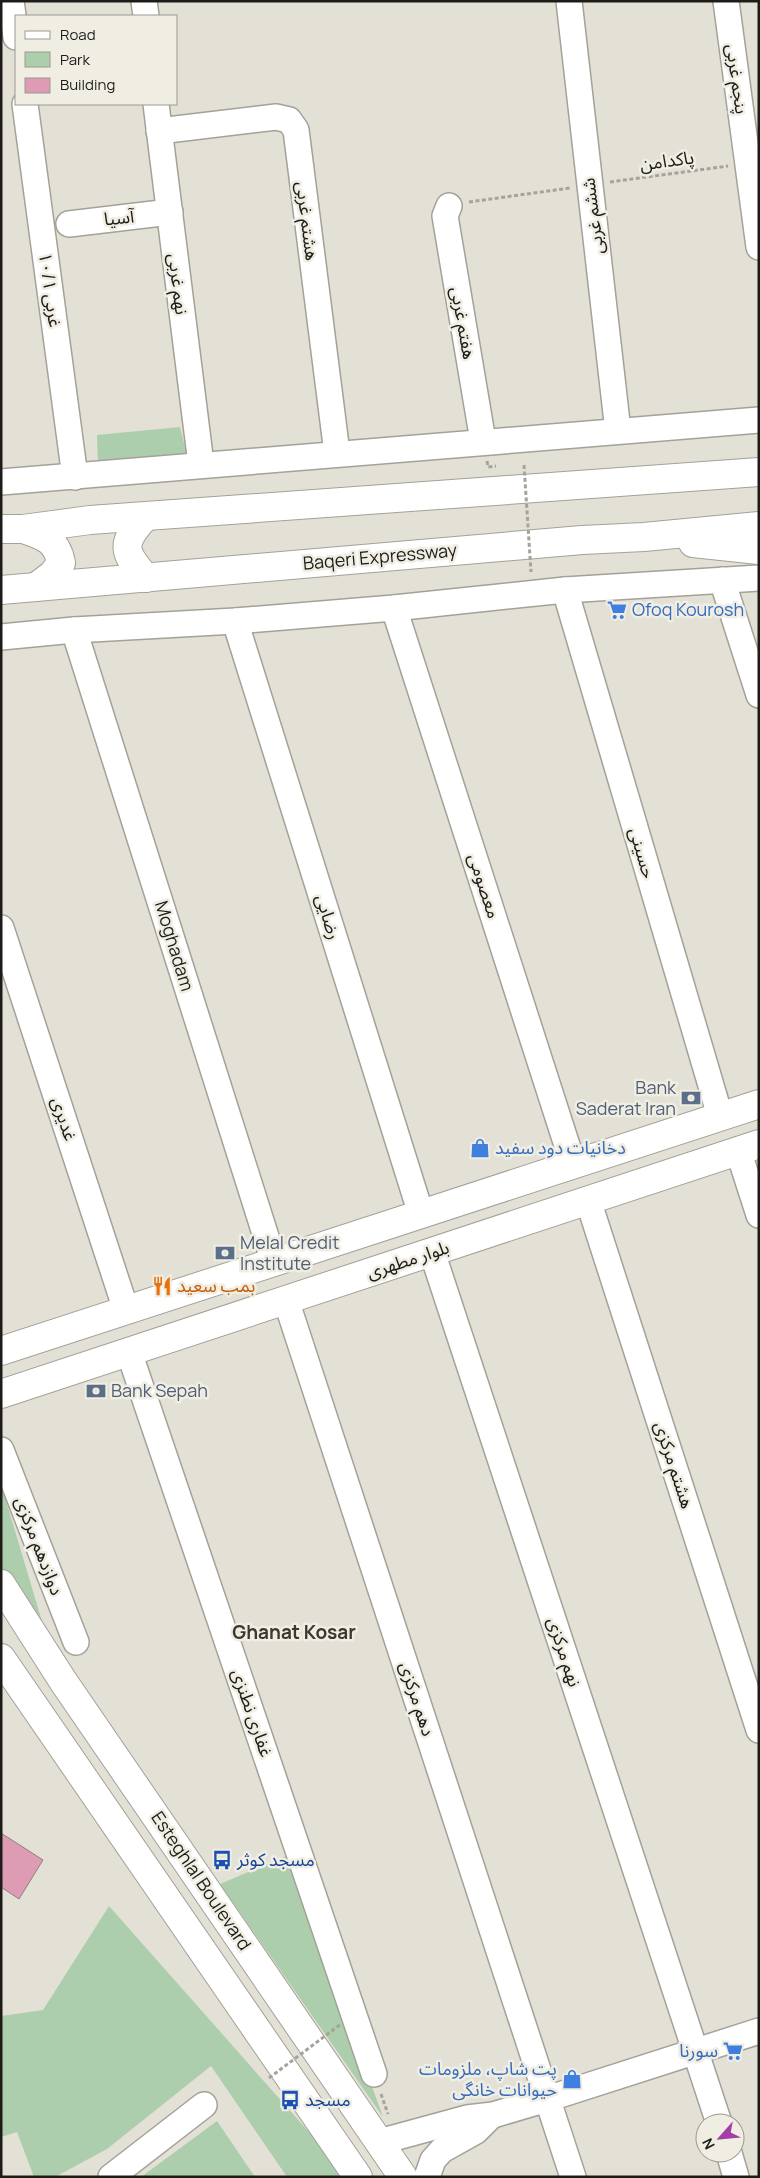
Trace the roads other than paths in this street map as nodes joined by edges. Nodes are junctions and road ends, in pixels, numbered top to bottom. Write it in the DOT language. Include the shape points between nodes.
graph roads {
  1 [pos="12,1"];
  2 [pos="144,1"];
  3 [pos="569,1"];
  4 [pos="726,1"];
  5 [pos="146,15"];
  6 [pos="15,28"];
  7 [pos="25,105"];
  8 [pos="156,105"];
  9 [pos="159,131"];
  10 [pos="753,162"];
  11 [pos="449,206"];
  12 [pos="170,212"];
  13 [pos="69,224"];
  14 [pos="759,247"];
  15 [pos="759,420"];
  16 [pos="618,431"];
  17 [pos="483,441"];
  18 [pos="337,454"];
  19 [pos="201,464"];
  20 [pos="759,472"];
  21 [pos="75,477"];
  22 [pos="1,482"];
  23 [pos="145,517"];
  24 [pos="759,526"];
  25 [pos="12,529"];
  26 [pos="644,537"];
  27 [pos="759,550"];
  28 [pos="146,578"];
  29 [pos="759,578"];
  30 [pos="722,580"];
  31 [pos="36,587"];
  32 [pos="1,590"];
  33 [pos="565,590"];
  34 [pos="394,608"];
  35 [pos="235,621"];
  36 [pos="74,630"];
  37 [pos="1,637"];
  38 [pos="759,696"];
  39 [pos="1,928"];
  40 [pos="759,1104"];
  41 [pos="720,1116"];
  42 [pos="748,1147"];
  43 [pos="573,1164"];
  44 [pos="588,1200"];
  45 [pos="421,1214"];
  46 [pos="759,1215"];
  47 [pos="432,1252"];
  48 [pos="274,1262"];
  49 [pos="286,1300"];
  50 [pos="126,1310"];
  51 [pos="1,1351"];
  52 [pos="129,1352"];
  53 [pos="1,1394"];
  54 [pos="1,1450"];
  55 [pos="1,1584"];
  56 [pos="76,1642"];
  57 [pos="1,1658"];
  58 [pos="759,1730"];
  59 [pos="759,2031"];
  60 [pos="697,2052"];
  61 [pos="374,2074"];
  62 [pos="547,2099"];
  63 [pos="204,2105"];
  64 [pos="716,2113"];
  65 [pos="493,2115"];
  66 [pos="379,2142"];
  67 [pos="732,2163"];
  68 [pos="111,2177"];
  69 [pos="358,2177"];
  70 [pos="403,2177"];
  71 [pos="428,2177"];
  72 [pos="573,2177"];
  73 [pos="736,2177"];
  1 -- 6 [label="street"];
  2 -- 5 [label="street"];
  3 -- 16 [label="street, ششم غربی"];
  4 -- 10 [label="street, پنجم غربی"];
  7 -- 21 [label="street, ۱۰/۱ غربی"];
  8 -- 9 [label="street, نهم غربی"];
  9 -- 12 [label="street, نهم غربی"];
  9 -- 18 [label="street, هشتم غربی" via="276,116 289,120 296,130"];
  10 -- 14 [label="street, پنجم غربی"];
  11 -- 17 [label="street, هفتم غربی" via="445,216"];
  12 -- 13 [label="street, آسیا"];
  12 -- 19 [label="street, نهم غربی"];
  15 -- 16 [label="street"];
  16 -- 17 [label="street"];
  17 -- 18 [label="street"];
  18 -- 19 [label="street"];
  19 -- 21 [label="street"];
  20 -- 23 [label="main road"];
  21 -- 22 [label="street"];
  23 -- 25 [label="main road"];
  23 -- 28 [label="main road" via="131,532 128,548 131,561"];
  24 -- 26 [label="main road, Baqeri Expressway"];
  25 -- 31 [label="main road" via="46,537 59,551 61,563"];
  26 -- 27 [label="main road"];
  26 -- 28 [label="main road, Baqeri Expressway"];
  28 -- 31 [label="main road, Baqeri Expressway"];
  29 -- 30 [label="street"];
  30 -- 33 [label="street"];
  30 -- 38 [label="street"];
  31 -- 32 [label="main road, Baqeri Expressway"];
  33 -- 34 [label="street"];
  33 -- 41 [label="street, حسینی"];
  34 -- 35 [label="street"];
  34 -- 43 [label="street, معصومی"];
  35 -- 36 [label="street"];
  35 -- 45 [label="street, رضایی"];
  36 -- 37 [label="street"];
  36 -- 48 [label="street, Moghadam"];
  39 -- 50 [label="street, غدیری"];
  40 -- 41 [label="main road"];
  41 -- 43 [label="main road"];
  42 -- 44 [label="main road, بلوار مطهری"];
  42 -- 46 [label="street"];
  43 -- 45 [label="main road"];
  44 -- 47 [label="main road, بلوار مطهری"];
  44 -- 58 [label="street, هشتم مرکزی"];
  45 -- 48 [label="main road"];
  47 -- 49 [label="main road, بلوار مطهری"];
  47 -- 60 [label="street, نهم مرکزی"];
  48 -- 50 [label="main road"];
  49 -- 52 [label="main road, بلوار مطهری"];
  49 -- 62 [label="street, دهم مرکزی"];
  50 -- 51 [label="main road"];
  52 -- 53 [label="main road, بلوار مطهری"];
  52 -- 61 [label="street, غفاری نطنزی"];
  54 -- 56 [label="street, دوازدهم مرکزی"];
  55 -- 66 [label="main road, Esteghlal Boulevard"];
  57 -- 69 [label="main road"];
  59 -- 60 [label="street"];
  60 -- 62 [label="street"];
  60 -- 64 [label="street, نهم مرکزی"];
  62 -- 65 [label="street"];
  62 -- 72 [label="street, دهم مرکزی"];
  63 -- 68 [label="street"];
  65 -- 66 [label="street" via="467,2118"];
  65 -- 71 [label="street" via="476,2130 442,2150"];
  66 -- 70 [label="main road, Esteghlal Boulevard"];
  67 -- 73 [label="street"];
}
